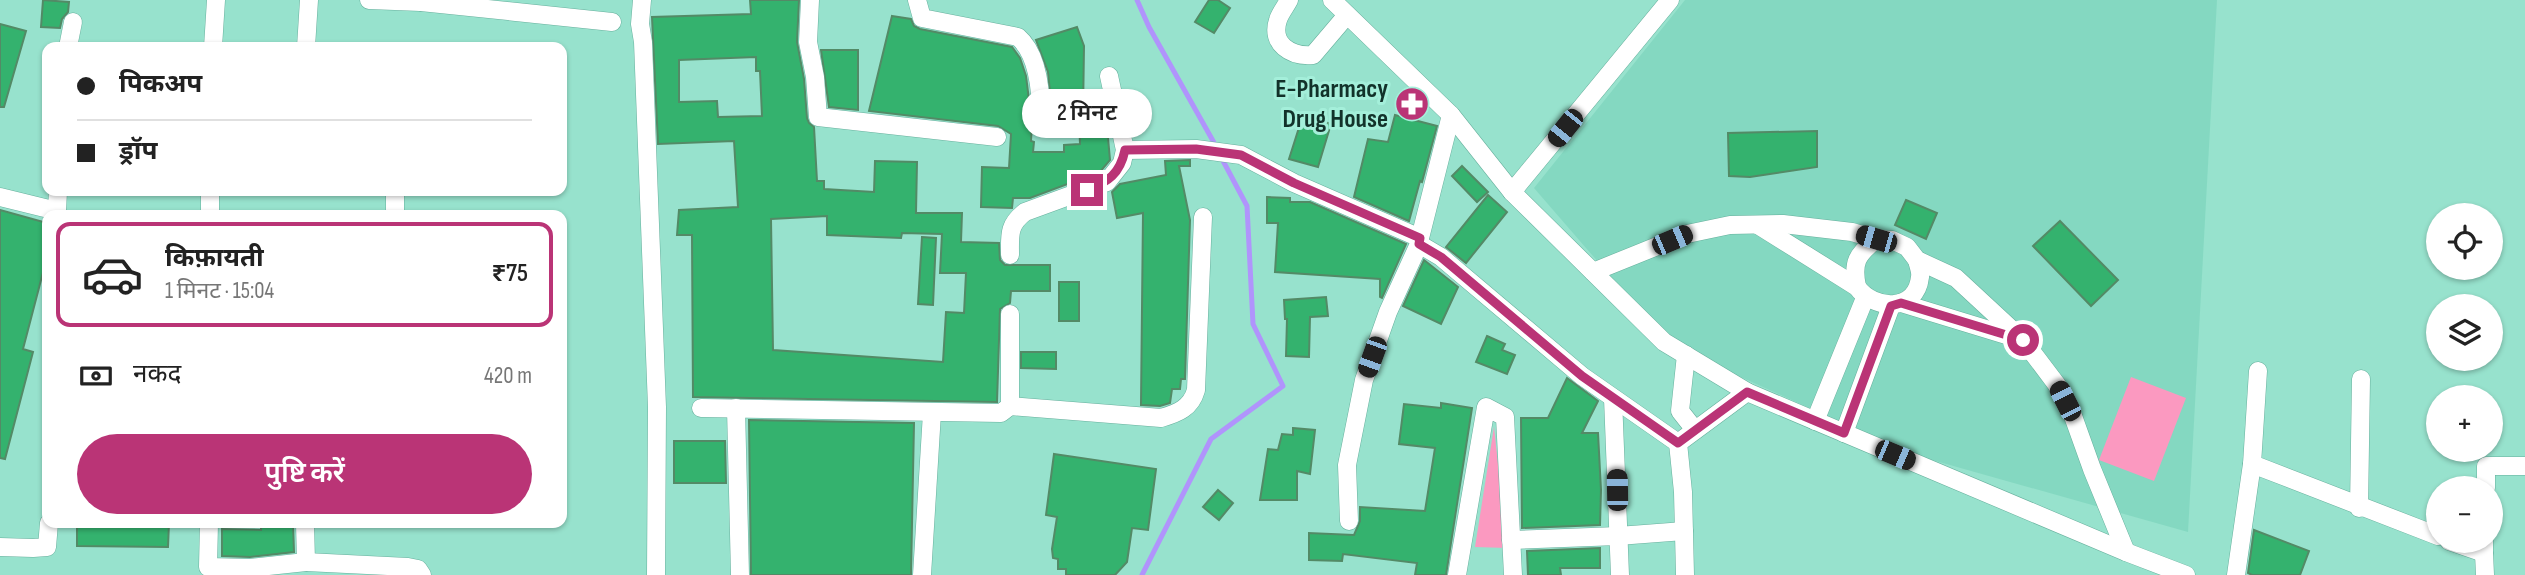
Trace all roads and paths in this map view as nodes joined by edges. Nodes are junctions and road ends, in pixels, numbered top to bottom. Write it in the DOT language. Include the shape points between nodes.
graph roads {
  1 [pos="216,0"];
  2 [pos="309,0"];
  3 [pos="369,0"];
  4 [pos="642,0"];
  5 [pos="810,0"];
  6 [pos="917,0"];
  7 [pos="1289,0"];
  8 [pos="1332,0"];
  9 [pos="1670,0"];
  10 [pos="421,1"];
  11 [pos="1347,15"];
  12 [pos="74,22"];
  13 [pos="612,22"];
  14 [pos="69,42"];
  15 [pos="213,42"];
  16 [pos="306,42"];
  17 [pos="1109,76"];
  18 [pos="1451,115"];
  19 [pos="1041,117"];
  20 [pos="997,137"];
  21 [pos="1125,150"];
  22 [pos="1512,192"];
  23 [pos="0,197"];
  24 [pos="46,210"];
  25 [pos="1203,217"];
  26 [pos="1758,225"];
  27 [pos="1876,239"];
  28 [pos="1419,241"];
  29 [pos="1010,256"];
  30 [pos="1917,260"];
  31 [pos="1593,272"];
  32 [pos="1861,293"];
  33 [pos="1896,305"];
  34 [pos="1010,314"];
  35 [pos="2023,340"];
  36 [pos="1686,355"];
  37 [pos="2258,371"];
  38 [pos="2361,379"];
  39 [pos="1747,392"];
  40 [pos="1613,398"];
  41 [pos="1010,406"];
  42 [pos="701,408"];
  43 [pos="736,408"];
  44 [pos="932,413"];
  45 [pos="1815,421"];
  46 [pos="1695,430"];
  47 [pos="1844,433"];
  48 [pos="1678,443"];
  49 [pos="2252,464"];
  50 [pos="2525,466"];
  51 [pos="2486,476"];
  52 [pos="2359,508"];
  53 [pos="1349,521"];
  54 [pos="49,528"];
  55 [pos="209,528"];
  56 [pos="305,528"];
  57 [pos="1684,531"];
  58 [pos="2426,533"];
  59 [pos="1618,536"];
  60 [pos="1511,540"];
  61 [pos="0,547"];
  62 [pos="2126,552"];
  63 [pos="2484,553"];
  64 [pos="306,562"];
  65 [pos="208,571"];
  66 [pos="422,575"];
  67 [pos="656,575"];
  68 [pos="740,575"];
  69 [pos="922,575"];
  70 [pos="1457,575"];
  71 [pos="1513,575"];
  72 [pos="1620,575"];
  73 [pos="1685,575"];
  74 [pos="2186,575"];
  75 [pos="2236,575"];
  76 [pos="2484,575"];
  1 -- 15 [label="street"];
  2 -- 16 [label="street"];
  3 -- 10 [label="street"];
  4 -- 67 [label="street" via="657,407"];
  5 -- 20 [label="street" via="808,41 818,117"];
  6 -- 19 [label="street" via="922,18 1018,37 1026,43 1038,79"];
  7 -- 11 [label="street" via="1278,20 1276,37 1284,49 1301,56 1313,55"];
  8 -- 11 [label="street"];
  9 -- 22 [label="street"];
  10 -- 13 [label="street"];
  11 -- 18 [label="street"];
  12 -- 14 [label="street"];
  17 -- 21 [label="street"];
  18 -- 22 [label="street"];
  18 -- 28 [label="street"];
  21 -- 28 [label="street" via="1241,155"];
  21 -- 29 [label="street" via="1122,163 1107,182 1014,220"];
  22 -- 31 [label="street"];
  23 -- 24 [label="street"];
  25 -- 41 [label="street" via="1196,390 1180,413 1161,418"];
  26 -- 27 [label="street" via="1843,231"];
  26 -- 31 [label="street" via="1730,225 1687,234"];
  26 -- 32 [label="street"];
  27 -- 30 [label="street" via="1907,247"];
  27 -- 32 [label="street" via="1860,253 1854,270"];
  28 -- 40 [label="street"];
  28 -- 53 [label="street" via="1364,380 1347,465"];
  30 -- 33 [label="street" via="1920,276 1914,292"];
  30 -- 35 [label="street" via="1956,278"];
  31 -- 36 [label="street" via="1664,342"];
  32 -- 33 [label="street"];
  32 -- 45 [label="street"];
  33 -- 35 [label="street"];
  33 -- 47 [label="street"];
  34 -- 41 [label="street"];
  35 -- 62 [label="street" via="2057,385 2073,416"];
  36 -- 39 [label="street"];
  36 -- 46 [label="street" via="1680,411"];
  37 -- 49 [label="street"];
  38 -- 52 [label="street"];
  39 -- 45 [label="street"];
  39 -- 46 [label="street"];
  40 -- 48 [label="street"];
  40 -- 59 [label="street"];
  41 -- 44 [label="street" via="1001,413"];
  42 -- 43 [label="street"];
  43 -- 44 [label="street"];
  43 -- 68 [label="street"];
  44 -- 69 [label="street"];
  45 -- 47 [label="street"];
  46 -- 48 [label="street"];
  47 -- 62 [label="street"];
  48 -- 57 [label="street"];
  49 -- 52 [label="street"];
  49 -- 75 [label="street"];
  50 -- 51 [label="street" via="2486,466"];
  52 -- 58 [label="street"];
  54 -- 61 [label="street" via="47,547"];
  55 -- 65 [label="street"];
  56 -- 64 [label="street"];
  57 -- 59 [label="street"];
  57 -- 73 [label="street"];
  59 -- 60 [label="street"];
  59 -- 72 [label="street"];
  60 -- 70 [label="street" via="1505,417 1486,407"];
  60 -- 71 [label="street"];
  62 -- 74 [label="street"];
  63 -- 76 [label="street"];
  64 -- 65 [label="street"];
  64 -- 66 [label="street" via="408,566"];
}
